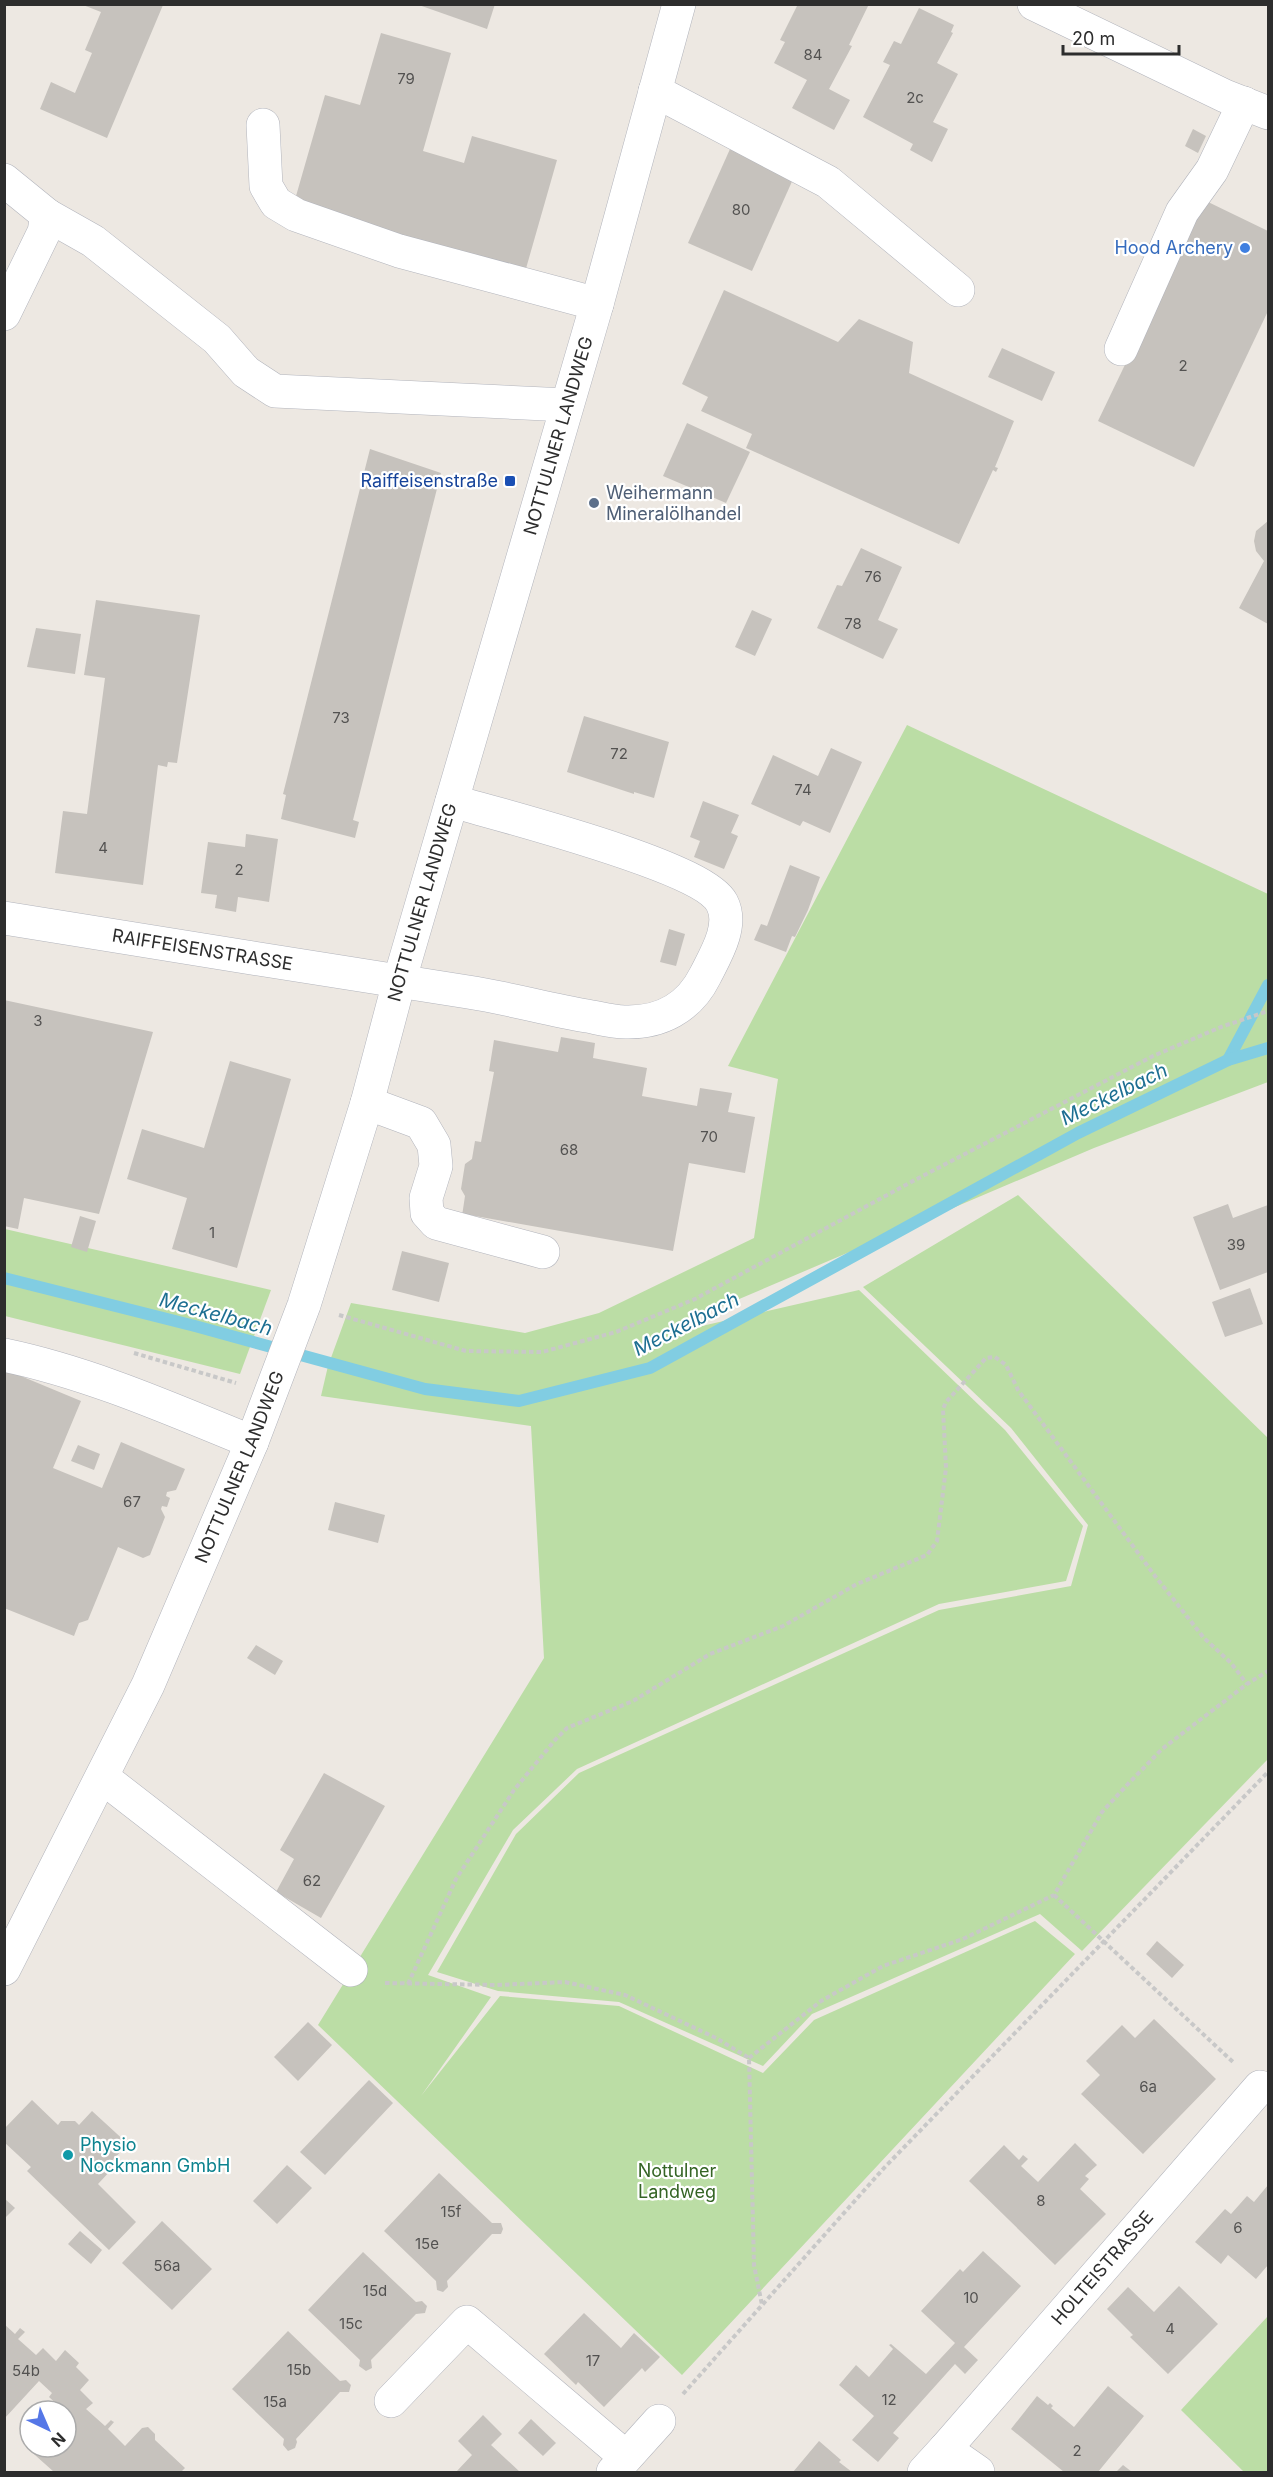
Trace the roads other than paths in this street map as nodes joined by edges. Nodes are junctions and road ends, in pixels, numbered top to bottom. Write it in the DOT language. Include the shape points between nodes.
graph roads {
  1 [pos="679,4"];
  2 [pos="1034,4"];
  3 [pos="655,91"];
  4 [pos="1256,108"];
  5 [pos="263,125"];
  6 [pos="4,180"];
  7 [pos="47,215"];
  8 [pos="958,290"];
  9 [pos="597,304"];
  10 [pos="4,314"];
  11 [pos="1121,349"];
  12 [pos="567,405"];
  13 [pos="452,801"];
  14 [pos="4,918"];
  15 [pos="399,982"];
  16 [pos="367,1102"];
  17 [pos="543,1252"];
  18 [pos="4,1355"];
  19 [pos="252,1442"];
  20 [pos="102,1777"];
  21 [pos="4,1969"];
  22 [pos="351,1970"];
  23 [pos="1260,2087"];
  24 [pos="391,2401"];
  25 [pos="659,2421"];
  26 [pos="934,2461"];
  27 [pos="619,2465"];
  28 [pos="978,2472"];
  1 -- 3 [label="street, NOTTULNER LANDWEG"];
  2 -- 4 [label="street"];
  3 -- 8 [label="street" via="828,182"];
  3 -- 9 [label="street, NOTTULNER LANDWEG"];
  4 -- 11 [label="street" via="1182,212"];
  5 -- 9 [label="street" via="266,186 276,203 296,215 399,251"];
  6 -- 7 [label="street"];
  7 -- 10 [label="street" via="44,232"];
  7 -- 12 [label="street" via="93,241 217,339 246,372 275,391"];
  9 -- 12 [label="street, NOTTULNER LANDWEG"];
  12 -- 13 [label="street, NOTTULNER LANDWEG"];
  13 -- 15 [label="street, NOTTULNER LANDWEG"];
  13 -- 15 [label="street, RAIFFEISENSTRASSE" via="605,846 692,879 712,891 723,905 726,922 720,946 699,988 675,1011 655,1020 623,1022"];
  14 -- 15 [label="street, RAIFFEISENSTRASSE"];
  15 -- 16 [label="street, NOTTULNER LANDWEG"];
  16 -- 17 [label="street" via="421,1123 434,1145 436,1166 426,1198 427,1213 436,1223"];
  16 -- 19 [label="street, NOTTULNER LANDWEG" via="301,1312"];
  18 -- 19 [label="street" via="52,1365"];
  19 -- 20 [label="street, NOTTULNER LANDWEG" via="148,1685"];
  20 -- 21 [label="street, NOTTULNER LANDWEG"];
  20 -- 22 [label="street"];
  23 -- 26 [label="street, HOLTEISTRASSE"];
  24 -- 27 [label="street" via="467,2322"];
  25 -- 27 [label="street"];
  26 -- 28 [label="street, HOLTEISTRASSE"];
}
